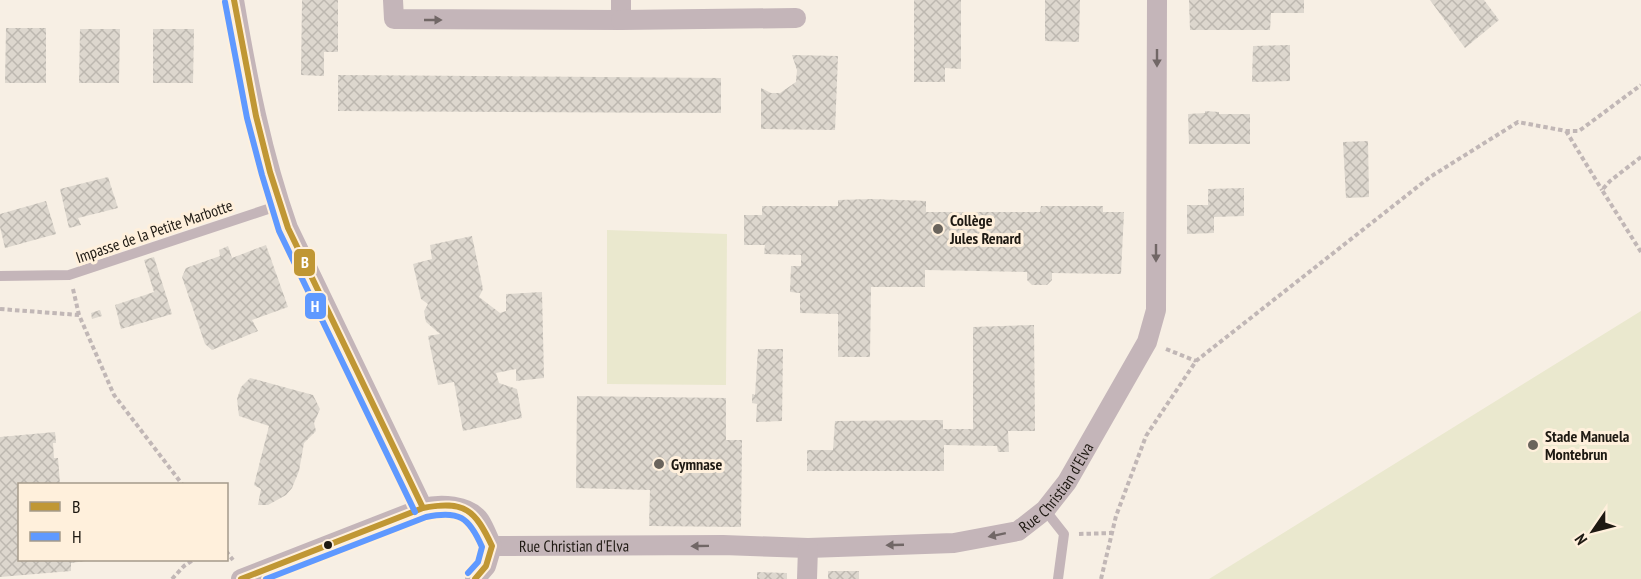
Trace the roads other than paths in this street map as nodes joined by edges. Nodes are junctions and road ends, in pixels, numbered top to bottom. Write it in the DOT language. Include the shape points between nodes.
graph roads {
  1 [pos="234,0"];
  2 [pos="393,0"];
  3 [pos="621,0"];
  4 [pos="1157,0"];
  5 [pos="796,18"];
  6 [pos="621,20"];
  7 [pos="280,205"];
  8 [pos="0,276"];
  9 [pos="423,508"];
  10 [pos="1045,510"];
  11 [pos="492,546"];
  12 [pos="808,548"];
  13 [pos="241,579"];
  14 [pos="475,579"];
  15 [pos="807,579"];
  16 [pos="1058,579"];
  1 -- 7 [label="street" via="242,50"];
  2 -- 6 [label="street, one-way" via="394,19"];
  3 -- 6 [label="street"];
  4 -- 10 [label="street, Rue Christian d'Elva, one-way" via="1156,310 1147,342 1067,482"];
  5 -- 6 [label="street"];
  7 -- 8 [label="lane, Impasse de la Petite Marbotte" via="69,275"];
  7 -- 9 [label="street"];
  9 -- 11 [label="street" via="439,504 460,508 478,518"];
  9 -- 13 [label="street"];
  10 -- 12 [label="street, Rue Christian d'Elva, one-way" via="1018,531 964,541"];
  10 -- 16 [label="lane" via="1064,534"];
  12 -- 11 [label="street, Rue Christian d'Elva, one-way"];
  11 -- 14 [label="street" via="486,566"];
  12 -- 15 [label="street"];
}
